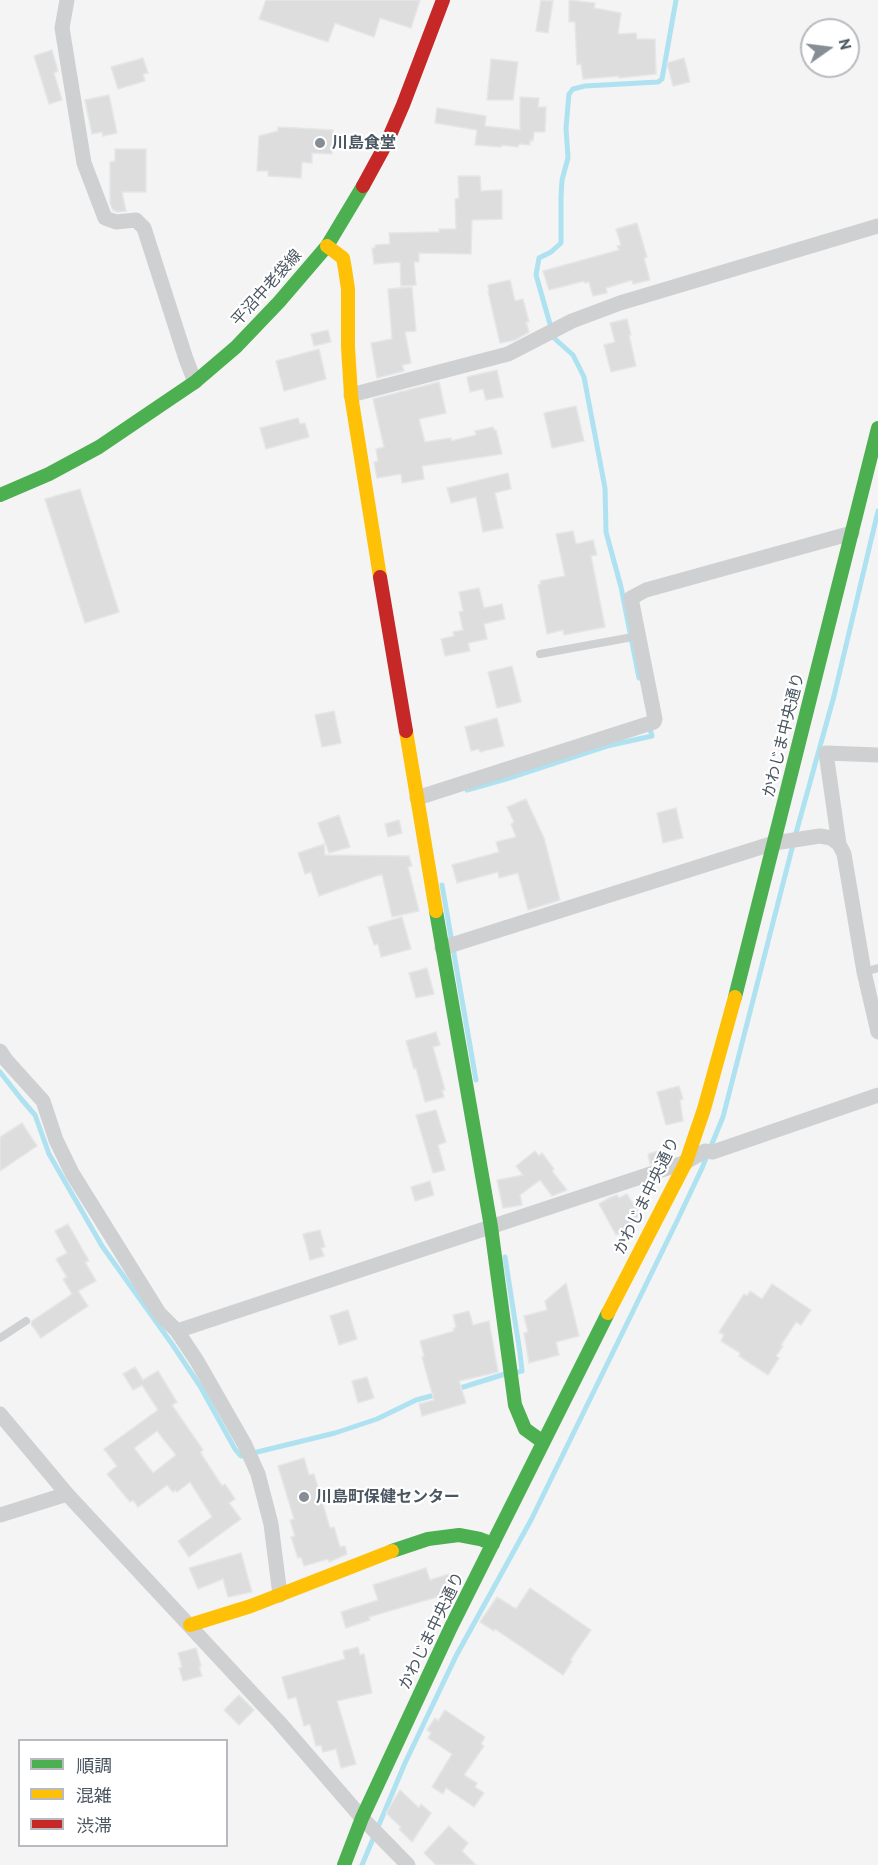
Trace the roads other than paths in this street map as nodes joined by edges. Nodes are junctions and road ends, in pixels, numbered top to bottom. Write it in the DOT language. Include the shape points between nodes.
graph roads {
  1 [pos="67,0"];
  2 [pos="443,0"];
  3 [pos="878,226"];
  4 [pos="327,246"];
  5 [pos="195,382"];
  6 [pos="351,395"];
  7 [pos="878,428"];
  8 [pos="0,495"];
  9 [pos="852,533"];
  10 [pos="638,636"];
  11 [pos="540,654"];
  12 [pos="878,755"];
  13 [pos="417,798"];
  14 [pos="774,843"];
  15 [pos="839,844"];
  16 [pos="442,948"];
  17 [pos="871,970"];
  18 [pos="878,1032"];
  19 [pos="0,1051"];
  20 [pos="878,1095"];
  21 [pos="686,1162"];
  22 [pos="492,1227"];
  23 [pos="26,1321"];
  24 [pos="177,1331"];
  25 [pos="0,1338"];
  26 [pos="0,1414"];
  27 [pos="543,1442"];
  28 [pos="67,1494"];
  29 [pos="0,1515"];
  30 [pos="493,1544"];
  31 [pos="280,1595"];
  32 [pos="190,1625"];
  33 [pos="362,1818"];
  34 [pos="344,1865"];
  35 [pos="408,1865"];
  1 -- 5 [label="street" via="62,28 84,163 105,218 116,222 136,220 144,228"];
  2 -- 4 [label="street, 平沼中老袋線" via="387,142"];
  3 -- 6 [label="street" via="620,303 572,321 508,354"];
  4 -- 5 [label="street, 平沼中老袋線" via="250,332"];
  4 -- 6 [label="street" via="343,258 345,269"];
  5 -- 8 [label="street, 平沼中老袋線" via="99,447"];
  6 -- 13 [label="street"];
  7 -- 9 [label="street, かわじま中央通り"];
  9 -- 10 [label="street" via="646,590 631,598"];
  9 -- 14 [label="street, かわじま中央通り"];
  10 -- 11 [label="lane"];
  10 -- 13 [label="street" via="654,722"];
  12 -- 15 [label="street" via="826,753"];
  13 -- 16 [label="street"];
  14 -- 15 [label="street" via="820,836"];
  14 -- 16 [label="street"];
  14 -- 21 [label="street, かわじま中央通り" via="726,1031"];
  15 -- 17 [label="street"];
  16 -- 22 [label="street"];
  17 -- 18 [label="street"];
  19 -- 24 [label="street" via="43,1101 72,1173 159,1313"];
  20 -- 21 [label="street"];
  21 -- 22 [label="street"];
  21 -- 27 [label="street, かわじま中央通り"];
  22 -- 24 [label="street"];
  22 -- 27 [label="street" via="516,1405 525,1429"];
  23 -- 25 [label="lane"];
  24 -- 31 [label="street" via="245,1444 258,1474 271,1524"];
  26 -- 28 [label="street"];
  27 -- 30 [label="street, かわじま中央通り"];
  28 -- 29 [label="street"];
  28 -- 32 [label="street"];
  30 -- 31 [label="street" via="459,1535 428,1539"];
  30 -- 33 [label="street, かわじま中央通り"];
  31 -- 32 [label="street"];
  32 -- 33 [label="street"];
  33 -- 34 [label="street, かわじま中央通り"];
  33 -- 35 [label="street"];
}
